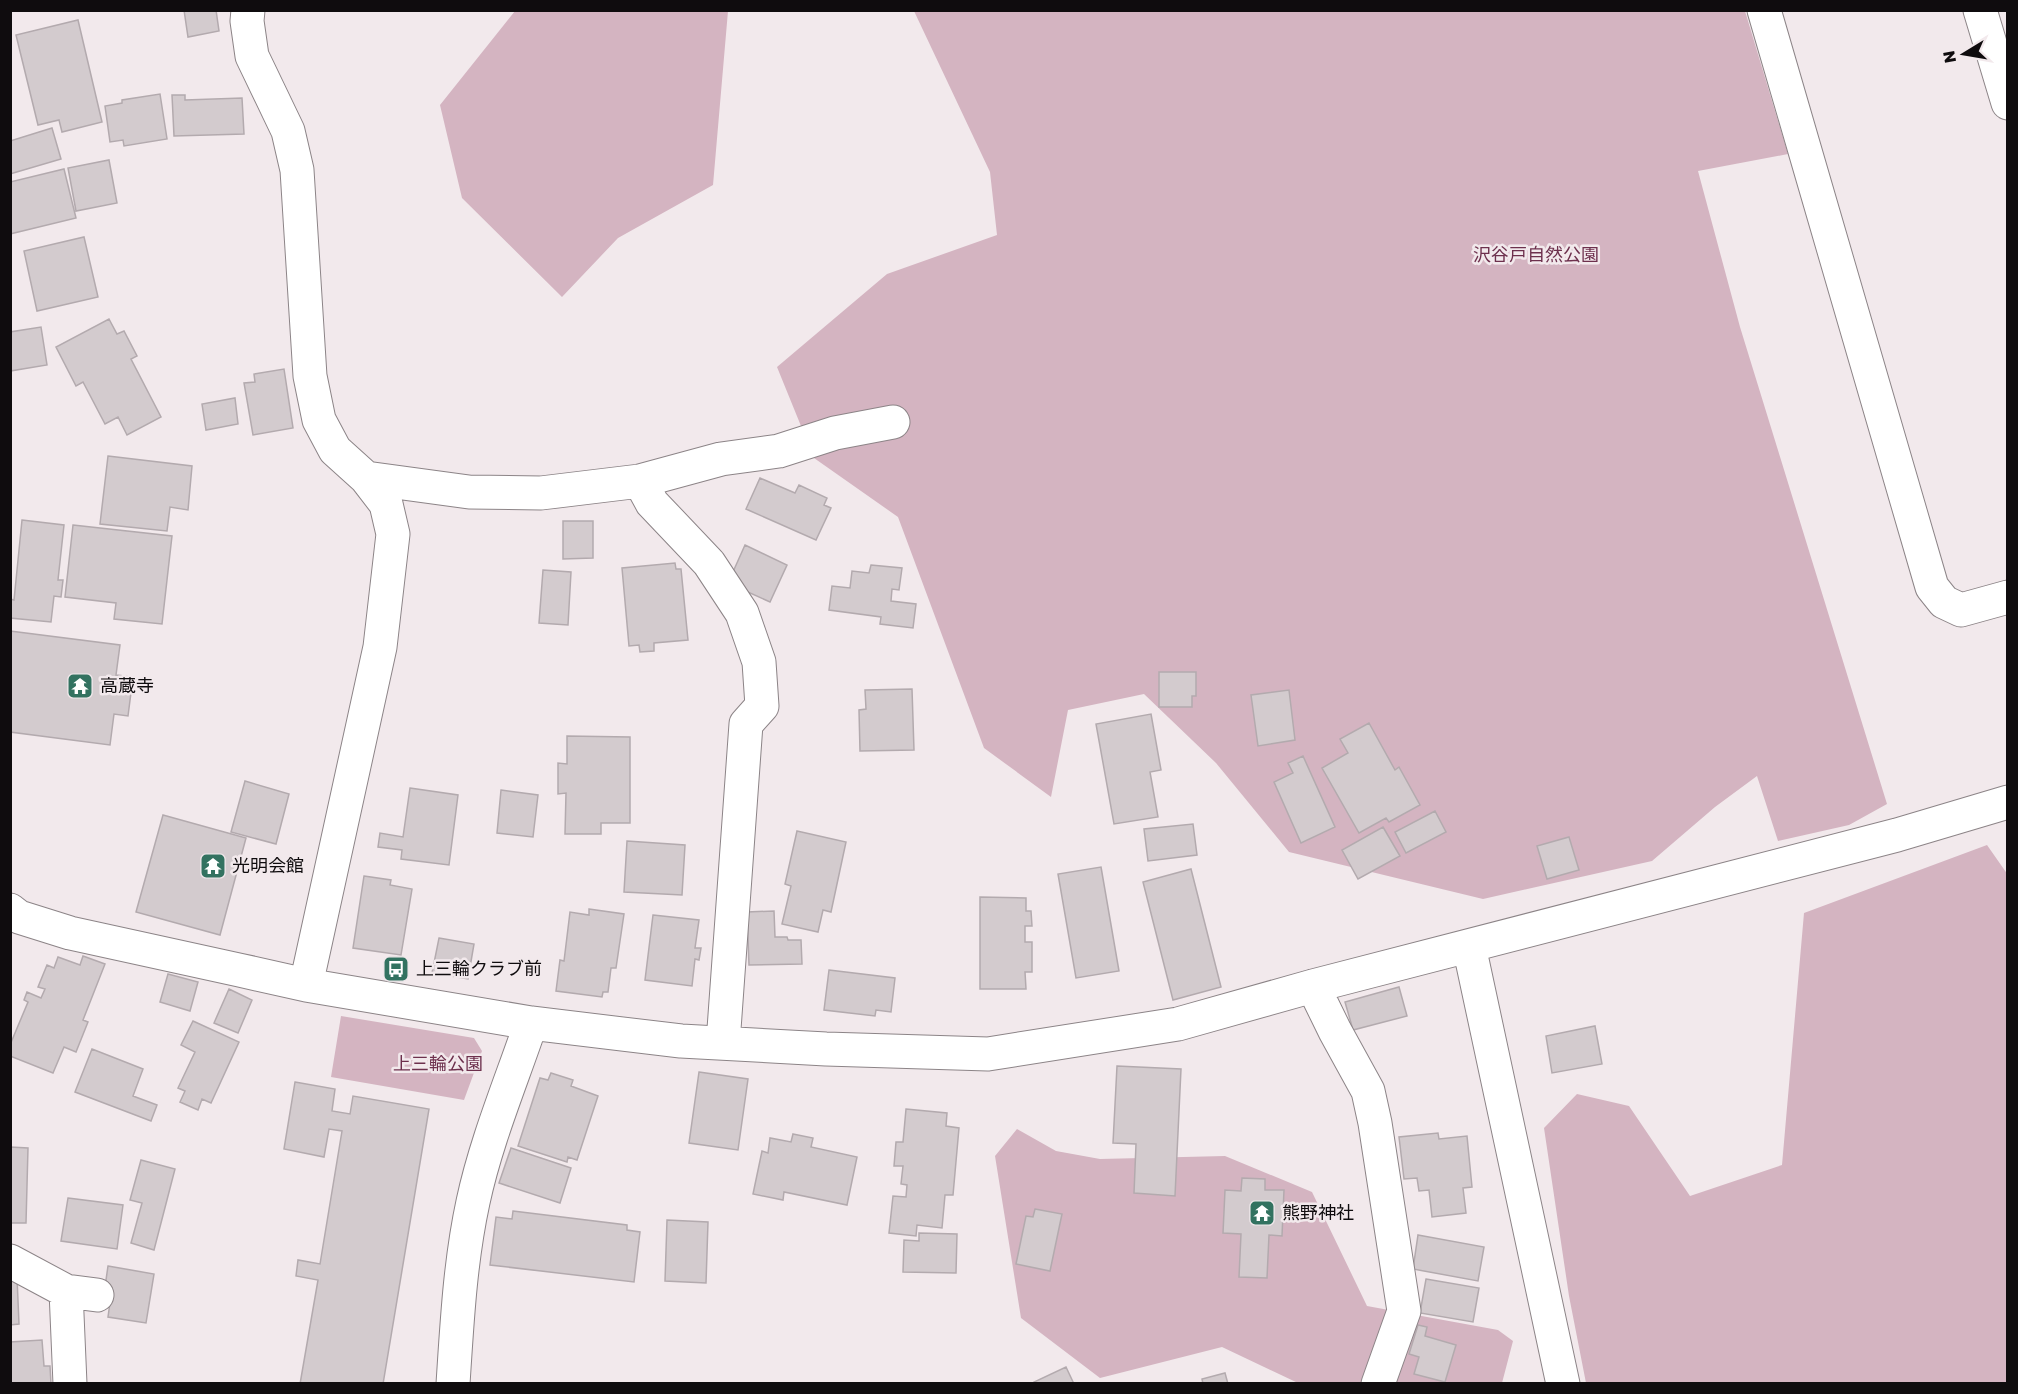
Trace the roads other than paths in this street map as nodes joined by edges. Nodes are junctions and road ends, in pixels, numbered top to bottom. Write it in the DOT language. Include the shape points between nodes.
graph roads {
  1 [pos="248,10"];
  2 [pos="1764,10"];
  3 [pos="1980,10"];
  4 [pos="2007,103"];
  5 [pos="893,422"];
  6 [pos="366,478"];
  7 [pos="640,480"];
  8 [pos="2007,597"];
  9 [pos="2007,802"];
  10 [pos="13,923"];
  11 [pos="1469,946"];
  12 [pos="306,985"];
  13 [pos="1313,986"];
  14 [pos="531,1023"];
  15 [pos="723,1043"];
  16 [pos="10,1261"];
  17 [pos="70,1383"];
  18 [pos="453,1383"];
  19 [pos="1378,1383"];
  20 [pos="1563,1383"];
  1 -- 6 [label="street" via="252,56 288,131 297,170 310,376 319,420 335,450"];
  2 -- 8 [label="street" via="1932,587 1944,602 1961,610"];
  3 -- 4 [label="street"];
  5 -- 7 [label="street"];
  6 -- 7 [label="street" via="469,492 541,493"];
  6 -- 12 [label="street" via="386,504 393,534 380,647"];
  7 -- 15 [label="street" via="651,503 709,563 742,614 759,662 762,706 746,724"];
  9 -- 11 [label="street" via="1897,835"];
  10 -- 12 [label="street"];
  11 -- 13 [label="street"];
  11 -- 20 [label="street"];
  12 -- 14 [label="street"];
  13 -- 15 [label="street" via="1178,1024 988,1054"];
  13 -- 19 [label="street" via="1368,1091 1375,1124 1404,1311"];
  14 -- 15 [label="street"];
  14 -- 18 [label="street" via="473,1201 461,1267"];
  16 -- 17 [label="street" via="81,1293"];
}
